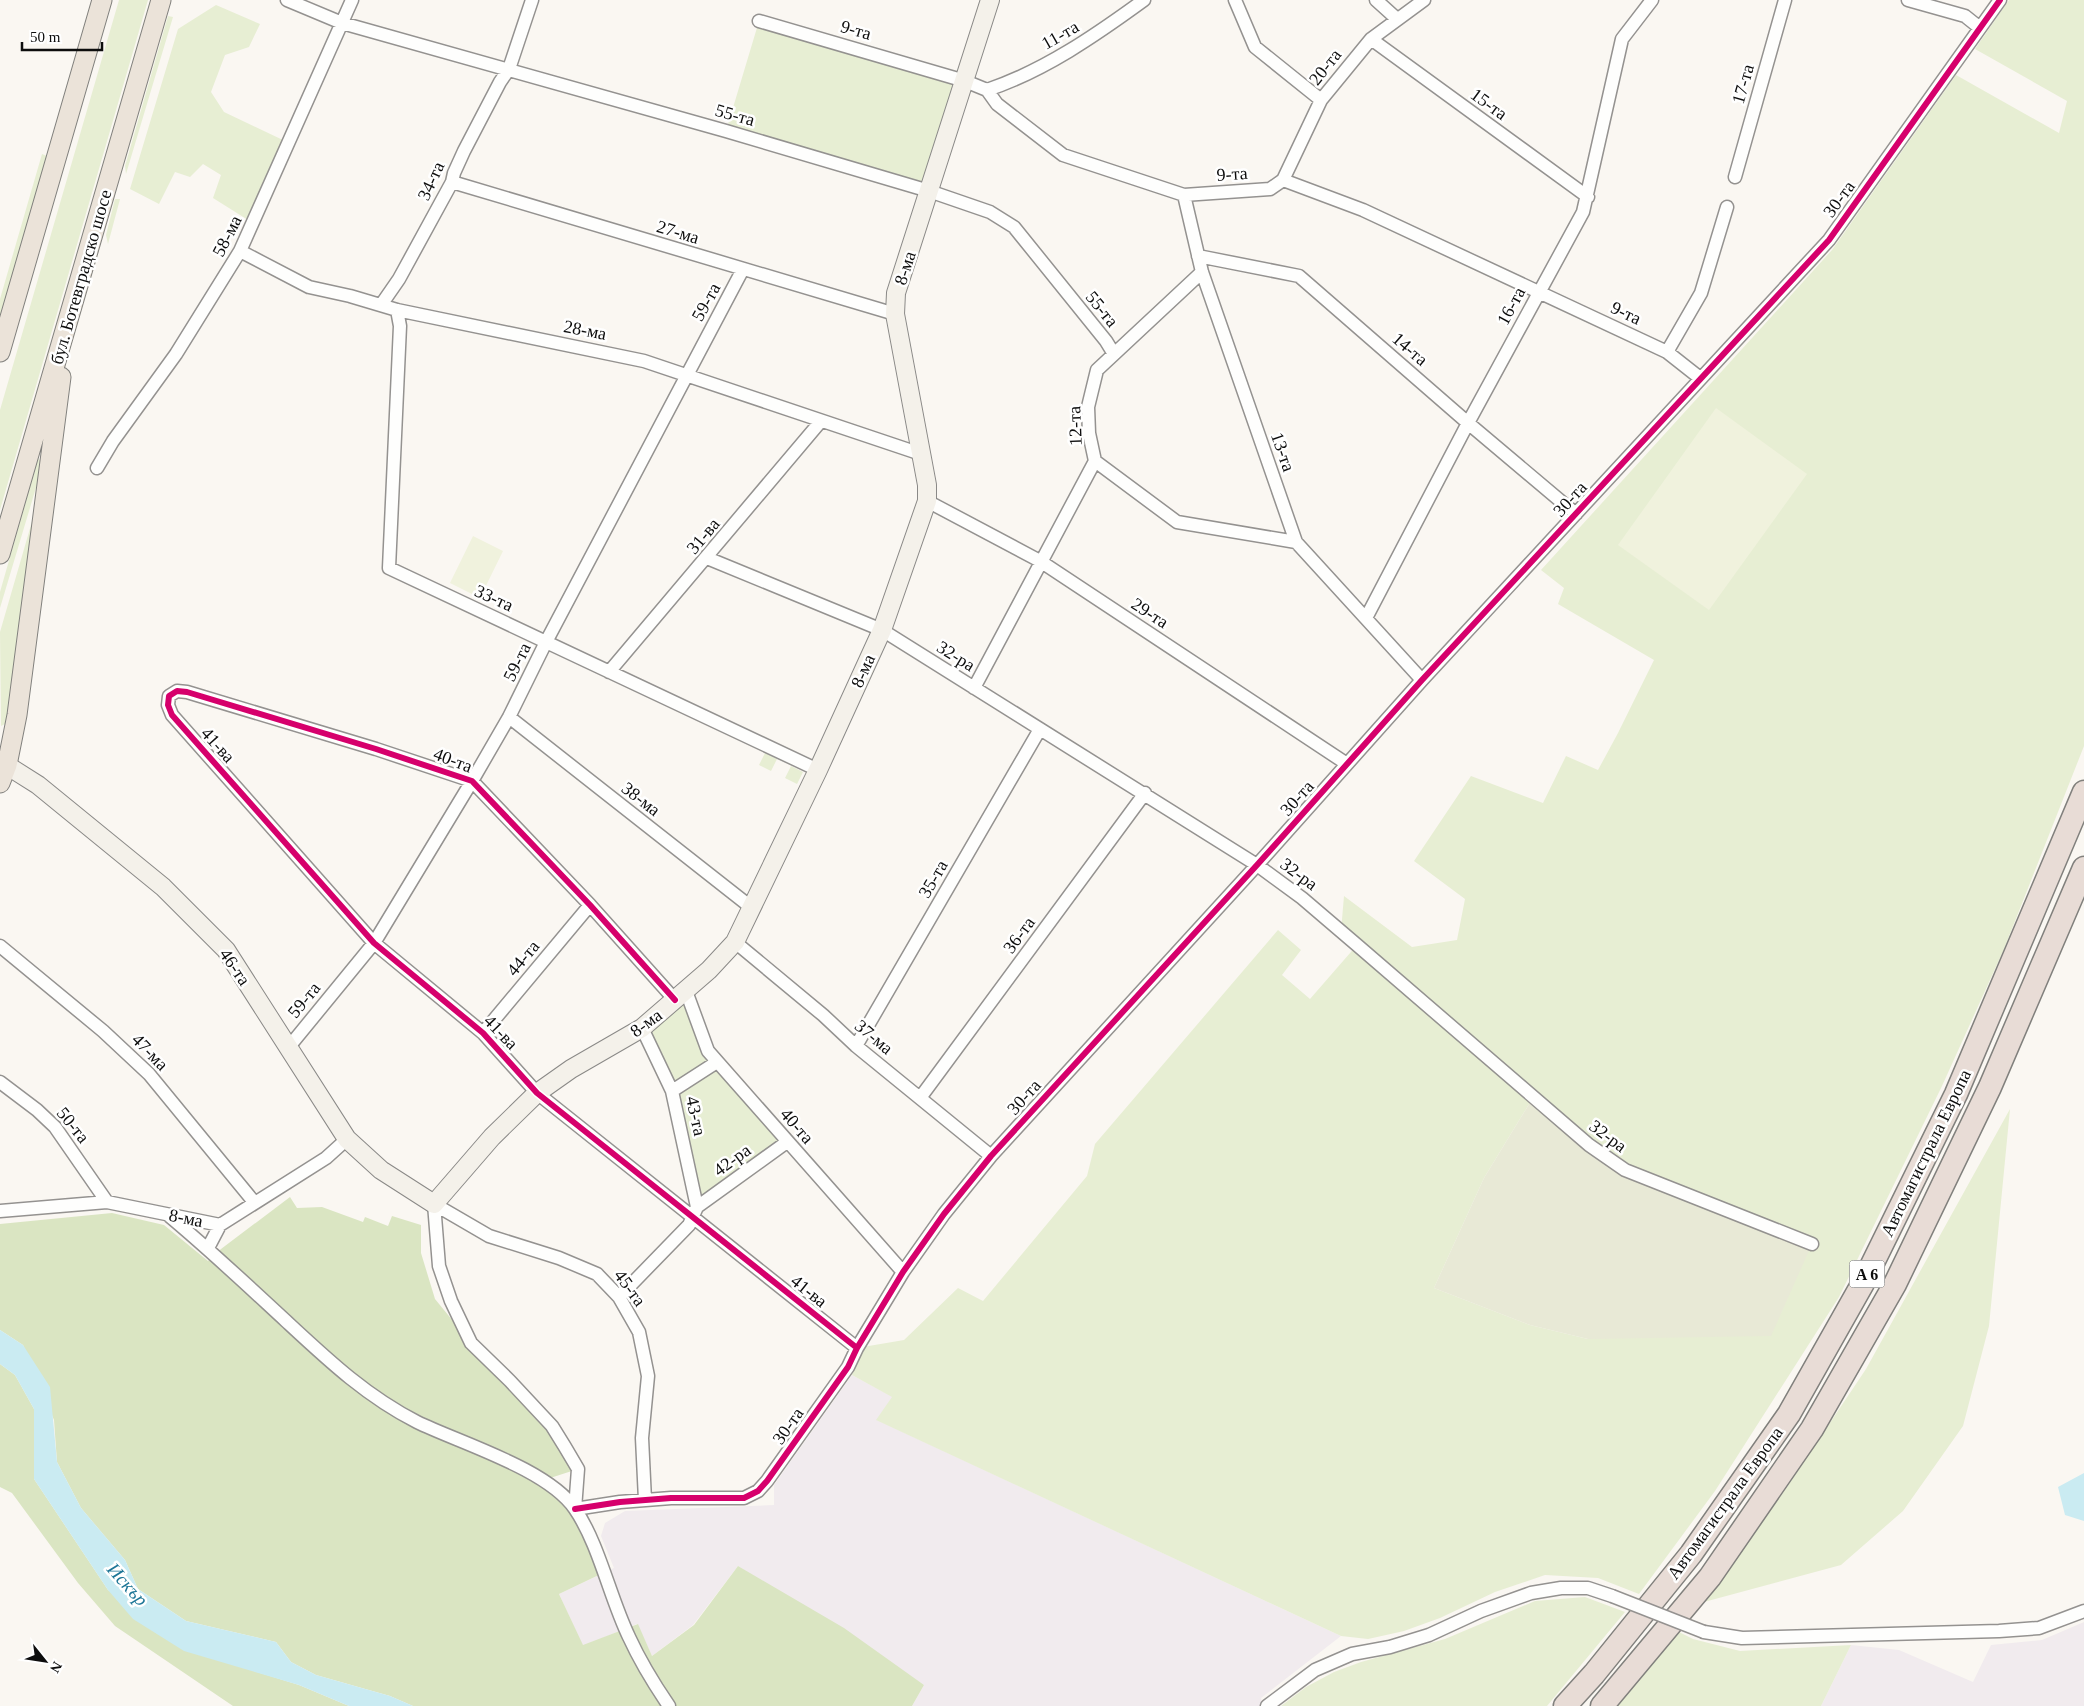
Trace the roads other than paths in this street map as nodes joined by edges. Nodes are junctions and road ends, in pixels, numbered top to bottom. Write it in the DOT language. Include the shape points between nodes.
graph roads {
  1 [pos="102,0"];
  2 [pos="161,0"];
  3 [pos="287,0"];
  4 [pos="352,0"];
  5 [pos="532,0"];
  6 [pos="990,0"];
  7 [pos="1144,0"];
  8 [pos="1235,0"];
  9 [pos="1376,0"];
  10 [pos="1424,0"];
  11 [pos="1652,0"];
  12 [pos="1785,0"];
  13 [pos="1908,0"];
  14 [pos="2000,0"];
  15 [pos="1397,19"];
  16 [pos="759,21"];
  17 [pos="342,22"];
  18 [pos="1980,28"];
  19 [pos="1370,39"];
  20 [pos="509,68"];
  21 [pos="964,81"];
  22 [pos="987,90"];
  23 [pos="1322,100"];
  24 [pos="1734,177"];
  25 [pos="1283,180"];
  26 [pos="452,182"];
  27 [pos="929,191"];
  28 [pos="1184,195"];
  29 [pos="1588,197"];
  30 [pos="1726,207"];
  31 [pos="240,251"];
  32 [pos="1198,256"];
  33 [pos="743,269"];
  34 [pos="1202,272"];
  35 [pos="1539,292"];
  36 [pos="16,298"];
  37 [pos="381,305"];
  38 [pos="397,310"];
  39 [pos="895,314"];
  40 [pos="67,324"];
  41 [pos="0,329"];
  42 [pos="1106,342"];
  43 [pos="0,352"];
  44 [pos="1667,352"];
  45 [pos="1114,354"];
  46 [pos="1097,370"];
  47 [pos="687,374"];
  48 [pos="1700,378"];
  49 [pos="822,421"];
  50 [pos="1468,424"];
  51 [pos="921,454"];
  52 [pos="1095,461"];
  53 [pos="97,468"];
  54 [pos="927,501"];
  55 [pos="1576,514"];
  56 [pos="1296,542"];
  57 [pos="0,554"];
  58 [pos="707,558"];
  59 [pos="1040,561"];
  60 [pos="1366,618"];
  61 [pos="882,630"];
  62 [pos="546,642"];
  63 [pos="609,672"];
  64 [pos="1422,680"];
  65 [pos="974,688"];
  66 [pos="169,696"];
  67 [pos="509,717"];
  68 [pos="1040,729"];
  69 [pos="4,763"];
  70 [pos="1347,764"];
  71 [pos="818,770"];
  72 [pos="472,781"];
  73 [pos="0,784"];
  74 [pos="2084,792"];
  75 [pos="1145,793"];
  76 [pos="1257,865"];
  77 [pos="2084,868"];
  78 [pos="590,906"];
  79 [pos="752,908"];
  80 [pos="374,942"];
  81 [pos="735,942"];
  82 [pos="0,946"];
  83 [pos="681,995"];
  84 [pos="642,1028"];
  85 [pos="483,1033"];
  86 [pos="856,1046"];
  87 [pos="288,1048"];
  88 [pos="717,1062"];
  89 [pos="0,1082"];
  90 [pos="672,1091"];
  91 [pos="537,1093"];
  92 [pos="920,1098"];
  93 [pos="347,1139"];
  94 [pos="787,1142"];
  95 [pos="991,1156"];
  96 [pos="107,1202"];
  97 [pos="254,1202"];
  98 [pos="434,1204"];
  99 [pos="0,1211"];
  100 [pos="695,1212"];
  101 [pos="168,1215"];
  102 [pos="220,1225"];
  103 [pos="1812,1244"];
  104 [pos="208,1248"];
  105 [pos="903,1272"];
  106 [pos="619,1297"];
  107 [pos="857,1348"];
  108 [pos="645,1500"];
  109 [pos="575,1509"];
  110 [pos="2084,1610"];
  111 [pos="669,1706"];
  112 [pos="1267,1706"];
  113 [pos="1565,1706"];
  114 [pos="1602,1706"];
  1 -- 36 [label="main road"];
  2 -- 40 [label="main road, бул. Ботевградско шосе"];
  3 -- 17 [label="street, 55-та"];
  4 -- 17 [label="street, 58-ма"];
  5 -- 20 [label="street, 34-та"];
  6 -- 21 [label="street, 8-ма"];
  7 -- 22 [label="street, 11-та" via="1068,52"];
  8 -- 23 [label="street" via="1255,47"];
  9 -- 15 [label="street"];
  10 -- 15 [label="street, 20-та"];
  11 -- 29 [label="street, 16-та" via="1622,39"];
  12 -- 24 [label="street, 17-та"];
  13 -- 18 [label="street" via="1966,16"];
  14 -- 18 [label="street, 30-та"];
  15 -- 19 [label="street, 20-та"];
  16 -- 21 [label="street, 9-та"];
  17 -- 20 [label="street, 55-та"];
  17 -- 31 [label="street, 58-ма"];
  18 -- 48 [label="street, 30-та" via="1829,240"];
  19 -- 23 [label="street, 20-та"];
  19 -- 29 [label="street, 15-та"];
  20 -- 26 [label="street, 34-та" via="464,151"];
  20 -- 27 [label="street, 55-та"];
  21 -- 22 [label="street, 9-та"];
  21 -- 27 [label="street, 8-ма"];
  22 -- 28 [label="street, 9-та" via="997,104 1063,155"];
  23 -- 25 [label="street, 20-та"];
  25 -- 28 [label="street, 9-та" via="1270,189"];
  25 -- 35 [label="street, 9-та" via="1363,210"];
  26 -- 33 [label="street, 27-ма"];
  26 -- 37 [label="street, 34-та" via="399,279"];
  27 -- 39 [label="street, 8-ма" via="896,293"];
  27 -- 42 [label="street, 55-та" via="990,212 1014,227"];
  28 -- 32 [label="street, 13-та"];
  29 -- 35 [label="street, 16-та"];
  30 -- 44 [label="street" via="1701,293"];
  31 -- 37 [label="street, 28-ма" via="309,288"];
  31 -- 53 [label="street, 58-ма" via="176,354"];
  32 -- 34 [label="street, 13-та"];
  32 -- 50 [label="street, 14-та" via="1299,276"];
  33 -- 39 [label="street, 27-ма"];
  33 -- 47 [label="street, 59-та"];
  34 -- 45 [label="street"];
  34 -- 56 [label="street, 13-та"];
  35 -- 44 [label="street, 9-та"];
  35 -- 50 [label="street, 16-та"];
  36 -- 41 [label="main road"];
  36 -- 43 [label="main road"];
  37 -- 38 [label="street, 28-ма"];
  38 -- 47 [label="street, 28-ма" via="598,350"];
  38 -- 62 [label="street, 33-та" via="400,326 389,568"];
  39 -- 51 [label="street, 8-ма"];
  40 -- 57 [label="main road, бул. Ботевградско шосе"];
  40 -- 69 [label="main road" via="17,715"];
  42 -- 45 [label="street, 55-та"];
  42 -- 46 [label="street, 12-та"];
  44 -- 48 [label="street, 9-та"];
  45 -- 46 [label="street"];
  46 -- 52 [label="street, 12-та" via="1088,407"];
  47 -- 49 [label="street, 28-ма"];
  47 -- 62 [label="street, 59-та"];
  48 -- 55 [label="street, 30-та"];
  49 -- 51 [label="street, 28-ма"];
  49 -- 58 [label="street, 31-ва"];
  50 -- 55 [label="street, 14-та"];
  50 -- 60 [label="street, 16-та"];
  51 -- 54 [label="street, 8-ма" via="928,485"];
  52 -- 56 [label="street, 12-та" via="1177,522"];
  52 -- 59 [label="street"];
  54 -- 59 [label="street, 29-та"];
  54 -- 61 [label="street, 8-ма"];
  55 -- 64 [label="street, 30-та"];
  56 -- 60 [label="street, 13-та"];
  58 -- 61 [label="street, 32-ра"];
  58 -- 63 [label="street, 31-ва"];
  59 -- 65 [label="street"];
  59 -- 70 [label="street, 29-та"];
  60 -- 64 [label="street, 13-та"];
  61 -- 65 [label="street, 32-ра"];
  61 -- 71 [label="street, 8-ма"];
  62 -- 63 [label="street, 33-та"];
  62 -- 67 [label="street, 59-та"];
  63 -- 71 [label="street, 33-та"];
  64 -- 70 [label="street, 30-та"];
  65 -- 68 [label="street, 32-ра"];
  66 -- 72 [label="street, 40-та" via="177,691 187,692 376,748"];
  66 -- 80 [label="street, 41-ва" via="172,715"];
  67 -- 72 [label="street, 59-та"];
  67 -- 79 [label="street, 38-ма"];
  68 -- 75 [label="street, 32-ра"];
  68 -- 86 [label="street, 35-та"];
  69 -- 73 [label="main road"];
  69 -- 87 [label="street, 46-та" via="38,785 163,887 226,950"];
  70 -- 76 [label="street, 30-та"];
  71 -- 79 [label="street, 8-ма"];
  72 -- 78 [label="street, 40-та"];
  72 -- 80 [label="street, 59-та"];
  74 -- 113 [label="highway, Автомагистрала Европа / A 6" via="1956,1094 1863,1283 1789,1414 1691,1554"];
  75 -- 76 [label="street, 32-ра"];
  75 -- 92 [label="street, 36-та"];
  76 -- 95 [label="street, 30-та"];
  76 -- 103 [label="street, 32-ра" via="1352,940 1588,1145 1625,1170"];
  77 -- 114 [label="highway, Автомагистрала Европа / A 6" via="1990,1087 1895,1284 1812,1429 1710,1577"];
  78 -- 83 [label="street, 40-та"];
  78 -- 85 [label="street, 44-та"];
  79 -- 81 [label="street, 8-ма"];
  80 -- 85 [label="street, 41-ва"];
  80 -- 87 [label="street, 59-та"];
  81 -- 83 [label="street, 8-ма"];
  81 -- 86 [label="street, 37-ма"];
  82 -- 97 [label="street, 47-ма" via="103,1030 148,1074"];
  83 -- 84 [label="street, 8-ма"];
  83 -- 88 [label="street, 40-та" via="708,1051"];
  84 -- 90 [label="street, 43-та"];
  84 -- 91 [label="street, 8-ма" via="571,1069"];
  85 -- 91 [label="street, 41-ва"];
  86 -- 92 [label="street, 37-ма"];
  87 -- 93 [label="street, 46-та"];
  88 -- 90 [label="street"];
  88 -- 94 [label="street, 40-та"];
  89 -- 96 [label="street, 50-та" via="55,1127"];
  90 -- 100 [label="street, 43-та"];
  91 -- 98 [label="street, 8-ма" via="492,1137"];
  91 -- 100 [label="street, 41-ва"];
  92 -- 95 [label="street, 37-ма"];
  93 -- 97 [label="street, 8-ма" via="326,1158"];
  93 -- 98 [label="street, 46-та" via="381,1170"];
  94 -- 100 [label="street, 42-ра"];
  94 -- 105 [label="street, 40-та"];
  95 -- 105 [label="street, 30-та"];
  96 -- 99 [label="street, 8-ма"];
  96 -- 101 [label="street, 8-ма"];
  97 -- 102 [label="street, 8-ма"];
  98 -- 106 [label="street, 45-та" via="489,1236 597,1274"];
  98 -- 109 [label="street" via="439,1266 451,1301 471,1343 552,1426 566,1447 578,1469"];
  100 -- 106 [label="street, 42-ра" via="689,1224"];
  100 -- 107 [label="street, 41-ва"];
  101 -- 102 [label="street, 8-ма"];
  101 -- 104 [label="street"];
  102 -- 104 [label="street"];
  104 -- 109 [label="street" via="368,1394 417,1422 543,1480"];
  105 -- 107 [label="street, 30-та"];
  106 -- 108 [label="street, 45-та" via="639,1332 648,1376 642,1438"];
  107 -- 108 [label="street, 30-та" via="848,1367 758,1491 744,1498"];
  108 -- 109 [label="street, 30-та"];
  109 -- 111 [label="street" via="629,1637"];
  110 -- 112 [label="street, bridge" via="2038,1628 1742,1638 1704,1632 1588,1588 1561,1588 1530,1593 1429,1635 1352,1654 1315,1670"];
}
